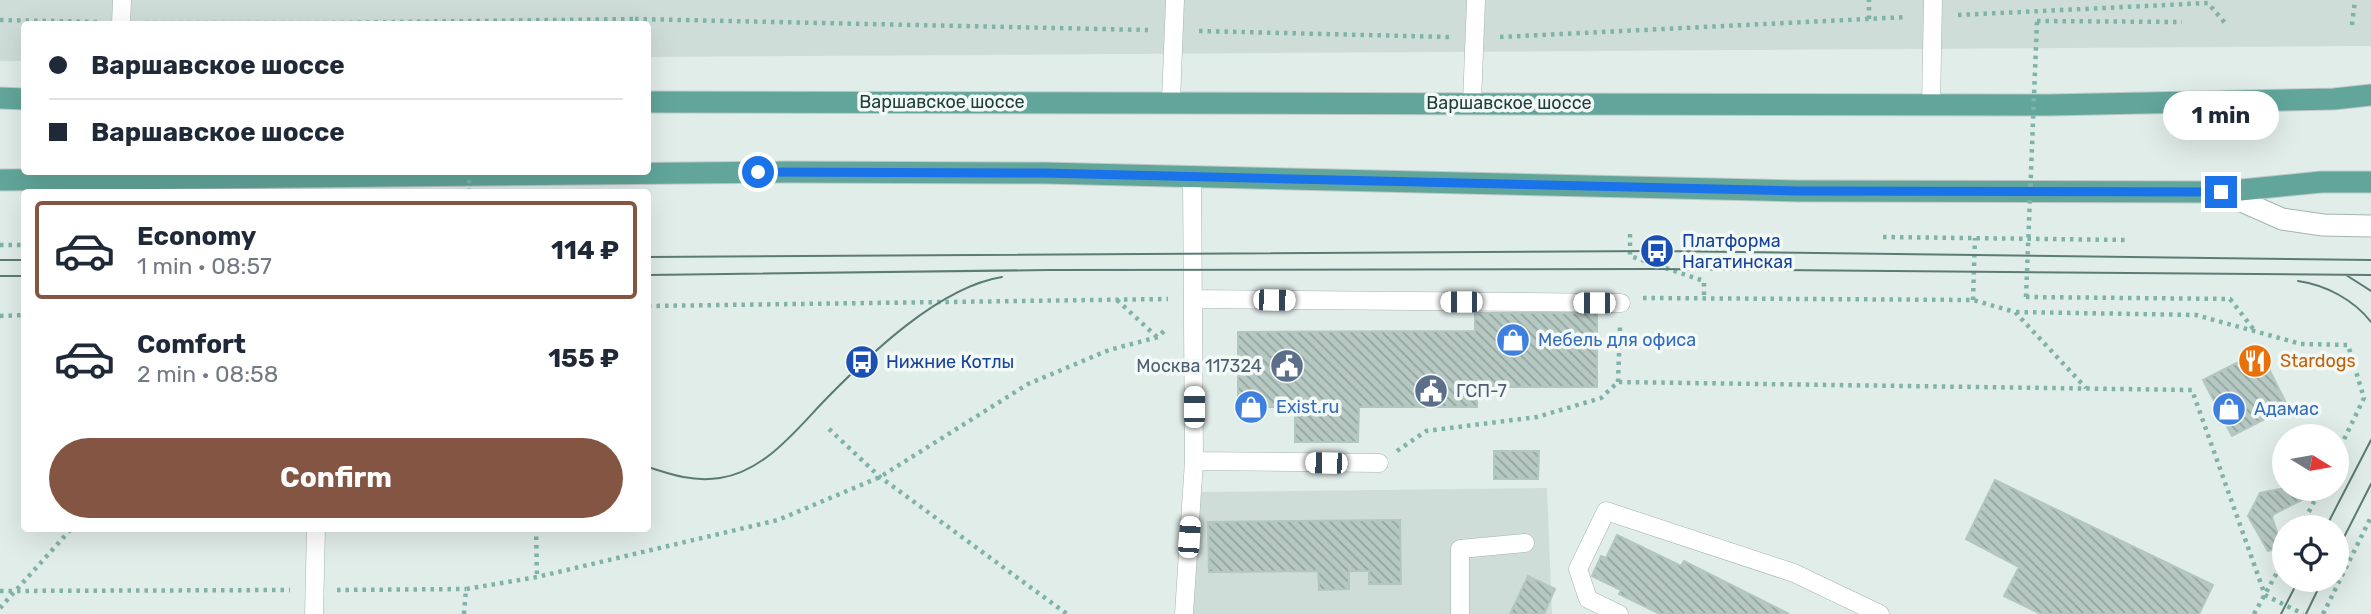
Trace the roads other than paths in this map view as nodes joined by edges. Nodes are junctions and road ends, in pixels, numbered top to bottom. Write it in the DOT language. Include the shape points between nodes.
graph roads {
  1 [pos="122,0"];
  2 [pos="1175,0"];
  3 [pos="1476,0"];
  4 [pos="1933,8"];
  5 [pos="121,21"];
  6 [pos="2371,95"];
  7 [pos="0,98"];
  8 [pos="21,99"];
  9 [pos="1171,101"];
  10 [pos="651,102"];
  11 [pos="1472,103"];
  12 [pos="1931,105"];
  13 [pos="1192,178"];
  14 [pos="0,180"];
  15 [pos="2371,181"];
  16 [pos="326,185"];
  17 [pos="2221,192"];
  18 [pos="2371,226"];
  19 [pos="1194,299"];
  20 [pos="1621,303"];
  21 [pos="1194,461"];
  22 [pos="1379,463"];
  23 [pos="316,532"];
  24 [pos="1525,543"];
  25 [pos="314,614"];
  26 [pos="1184,614"];
  27 [pos="1460,614"];
  28 [pos="1619,614"];
  29 [pos="1880,614"];
  1 -- 5 [label="lane"];
  2 -- 9 [label="lane"];
  3 -- 11 [label="lane"];
  4 -- 12 [label="lane"];
  6 -- 12 [label="main road, Варшавское шоссе"];
  7 -- 8 [label="main road"];
  9 -- 10 [label="main road, Варшавское шоссе"];
  9 -- 11 [label="main road, Варшавское шоссе"];
  11 -- 12 [label="main road, Варшавское шоссе"];
  13 -- 16 [label="main road" via="785,172"];
  13 -- 17 [label="main road" via="1797,191"];
  13 -- 19 [label="lane"];
  14 -- 16 [label="main road"];
  15 -- 17 [label="main road" via="2321,181"];
  17 -- 18 [label="street" via="2282,219"];
  19 -- 20 [label="lane"];
  19 -- 21 [label="lane"];
  21 -- 22 [label="lane"];
  21 -- 26 [label="lane"];
  23 -- 25 [label="lane"];
  24 -- 27 [label="lane" via="1460,549"];
  28 -- 29 [label="lane" via="1588,599 1578,569 1606,511 1794,573"];
}
